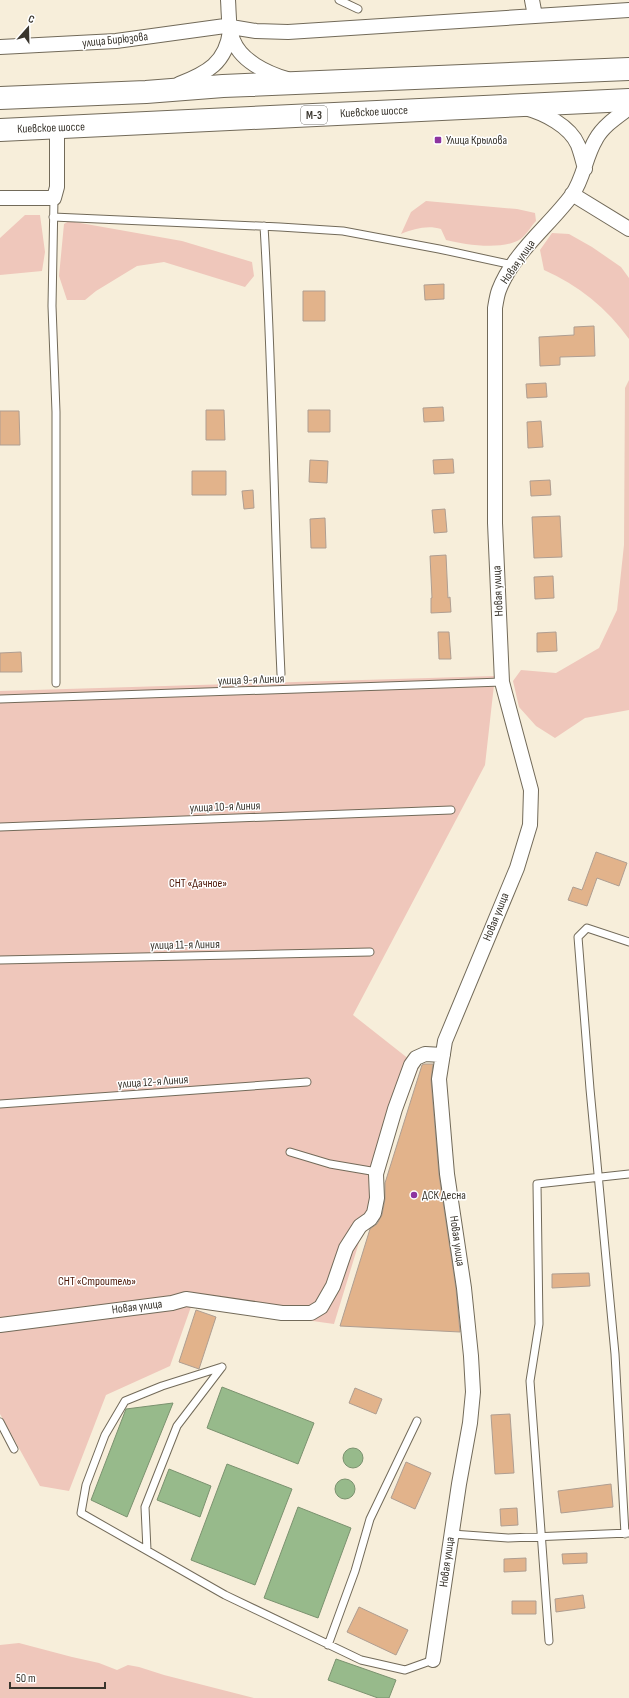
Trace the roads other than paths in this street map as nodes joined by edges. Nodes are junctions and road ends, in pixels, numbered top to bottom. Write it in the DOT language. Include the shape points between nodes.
graph roads {
  1 [pos="228,0"];
  2 [pos="339,0"];
  3 [pos="357,0"];
  4 [pos="532,0"];
  5 [pos="629,10"];
  6 [pos="535,16"];
  7 [pos="230,26"];
  8 [pos="0,47"];
  9 [pos="629,69"];
  10 [pos="302,83"];
  11 [pos="146,92"];
  12 [pos="0,98"];
  13 [pos="629,100"];
  14 [pos="512,105"];
  15 [pos="629,108"];
  16 [pos="57,128"];
  17 [pos="0,130"];
  18 [pos="585,170"];
  19 [pos="572,194"];
  20 [pos="0,198"];
  21 [pos="54,198"];
  22 [pos="53,217"];
  23 [pos="264,226"];
  24 [pos="629,229"];
  25 [pos="513,265"];
  26 [pos="281,674"];
  27 [pos="502,682"];
  28 [pos="56,683"];
  29 [pos="0,699"];
  30 [pos="451,810"];
  31 [pos="0,827"];
  32 [pos="629,942"];
  33 [pos="370,952"];
  34 [pos="0,960"];
  35 [pos="443,1055"];
  36 [pos="307,1082"];
  37 [pos="0,1104"];
  38 [pos="290,1152"];
  39 [pos="377,1172"];
  40 [pos="629,1174"];
  41 [pos="598,1178"];
  42 [pos="0,1325"];
  43 [pos="417,1421"];
  44 [pos="0,1422"];
  45 [pos="14,1449"];
  46 [pos="627,1533"];
  47 [pos="452,1534"];
  48 [pos="542,1537"];
  49 [pos="147,1550"];
  50 [pos="549,1641"];
  51 [pos="328,1645"];
  52 [pos="433,1660"];
  1 -- 7 [label="street"];
  2 -- 3 [label="lane" via="358,9"];
  4 -- 6 [label="street"];
  5 -- 6 [label="street, улица Бирюзова"];
  6 -- 7 [label="street, улица Бирюзова" via="288,32 256,31"];
  7 -- 8 [label="street, улица Бирюзова" via="116,41"];
  7 -- 10 [label="street" via="236,46 253,63 279,76"];
  7 -- 11 [label="street" via="226,46 215,65 193,79"];
  9 -- 10 [label="highway"];
  10 -- 11 [label="highway"];
  11 -- 12 [label="highway"];
  13 -- 14 [label="highway, Киевское шоссе / М-3"];
  14 -- 16 [label="highway, Киевское шоссе / М-3"];
  14 -- 18 [label="street" via="538,113 568,132 577,143"];
  15 -- 18 [label="street, Новая улица" via="611,121 596,138"];
  16 -- 17 [label="highway, Киевское шоссе / М-3"];
  16 -- 21 [label="street" via="57,187"];
  18 -- 19 [label="street, Новая улица"];
  19 -- 24 [label="street"];
  19 -- 25 [label="street, Новая улица"];
  20 -- 21 [label="street"];
  21 -- 22 [label="lane"];
  22 -- 23 [label="lane"];
  22 -- 28 [label="lane"];
  23 -- 25 [label="lane" via="343,231"];
  23 -- 26 [label="lane"];
  25 -- 27 [label="street, Новая улица" via="499,290 494,323 495,523"];
  27 -- 29 [label="lane, улица 9-я Линия"];
  27 -- 35 [label="street, Новая улица" via="531,790 530,826 517,868 445,1041"];
  30 -- 31 [label="lane, улица 10-я Линия"];
  32 -- 41 [label="lane" via="587,928 578,937"];
  33 -- 34 [label="lane, улица 11-я Линия"];
  35 -- 39 [label="street, Новая улица" via="425,1054 416,1058 411,1065"];
  35 -- 47 [label="street, Новая улица" via="439,1079 440,1097 447,1174 464,1288 473,1392"];
  36 -- 37 [label="lane, улица 12-я Линия"];
  38 -- 39 [label="lane" via="330,1164"];
  39 -- 42 [label="street, Новая улица" via="374,1213 360,1226 346,1248 321,1307 311,1313 282,1313 186,1299"];
  40 -- 41 [label="lane"];
  41 -- 46 [label="lane"];
  41 -- 48 [label="lane" via="537,1184 540,1324 530,1381"];
  43 -- 51 [label="lane" via="370,1519 355,1571"];
  44 -- 45 [label="lane"];
  46 -- 48 [label="lane"];
  47 -- 48 [label="lane" via="508,1538"];
  47 -- 52 [label="street, Новая улица"];
  48 -- 50 [label="lane"];
  49 -- 49 [label="lane" via="145,1507 162,1463 178,1426 222,1367 125,1401 105,1435 86,1484 81,1513"];
  49 -- 51 [label="lane" via="225,1595"];
  51 -- 52 [label="lane" via="360,1660 405,1670"];
}
